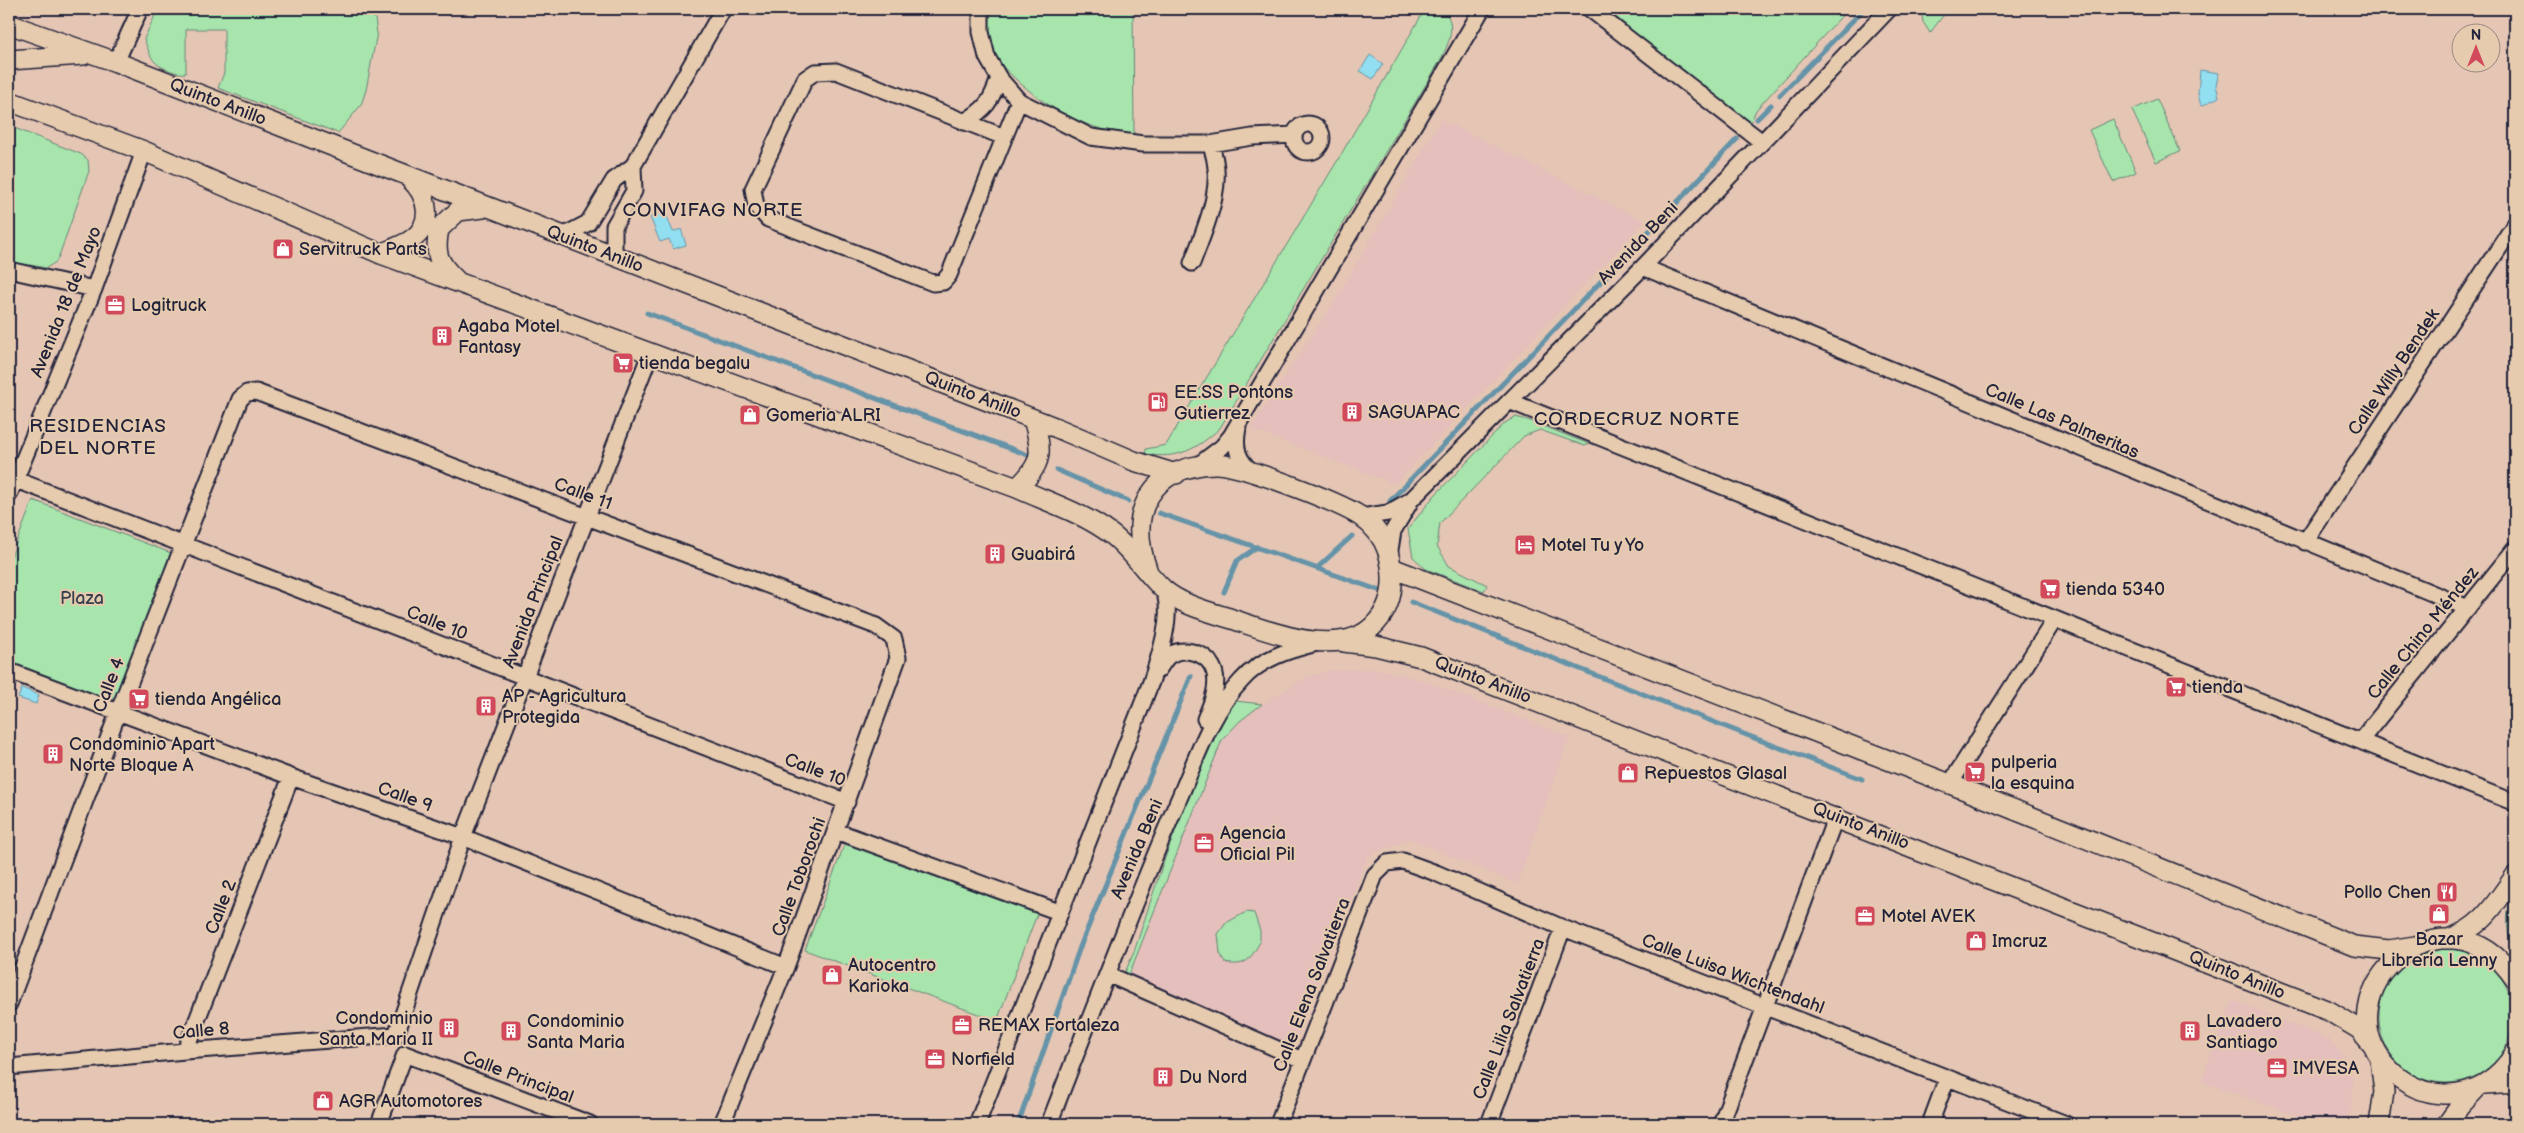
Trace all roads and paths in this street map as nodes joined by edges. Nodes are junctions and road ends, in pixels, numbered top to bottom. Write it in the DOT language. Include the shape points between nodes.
graph roads {
  1 [pos="140,9"];
  2 [pos="723,9"];
  3 [pos="981,9"];
  4 [pos="1481,9"];
  5 [pos="1590,9"];
  6 [pos="1889,9"];
  7 [pos="9,24"];
  8 [pos="92,54"];
  9 [pos="9,60"];
  10 [pos="116,62"];
  11 [pos="999,78"];
  12 [pos="9,101"];
  13 [pos="1019,101"];
  14 [pos="964,122"];
  15 [pos="1294,135"];
  16 [pos="1004,138"];
  17 [pos="1762,142"];
  18 [pos="1210,144"];
  19 [pos="144,151"];
  20 [pos="633,166"];
  21 [pos="409,178"];
  22 [pos="486,208"];
  23 [pos="2515,224"];
  24 [pos="563,236"];
  25 [pos="381,254"];
  26 [pos="614,256"];
  27 [pos="1192,263"];
  28 [pos="1642,267"];
  29 [pos="9,270"];
  30 [pos="459,282"];
  31 [pos="94,289"];
  32 [pos="650,354"];
  33 [pos="256,392"];
  34 [pos="1509,401"];
  35 [pos="1032,419"];
  36 [pos="1239,422"];
  37 [pos="1196,467"];
  38 [pos="1253,473"];
  39 [pos="1176,474"];
  40 [pos="14,480"];
  41 [pos="1016,488"];
  42 [pos="9,494"];
  43 [pos="1411,500"];
  44 [pos="586,515"];
  45 [pos="1361,517"];
  46 [pos="2304,542"];
  47 [pos="185,544"];
  48 [pos="2515,549"];
  49 [pos="1391,563"];
  50 [pos="1147,569"];
  51 [pos="1163,589"];
  52 [pos="2468,608"];
  53 [pos="2055,619"];
  54 [pos="894,639"];
  55 [pos="1326,642"];
  56 [pos="9,670"];
  57 [pos="523,677"];
  58 [pos="1151,682"];
  59 [pos="119,710"];
  60 [pos="2360,741"];
  61 [pos="292,777"];
  62 [pos="1950,784"];
  63 [pos="847,802"];
  64 [pos="2515,803"];
  65 [pos="1836,816"];
  66 [pos="836,831"];
  67 [pos="463,838"];
  68 [pos="1153,858"];
  69 [pos="1387,863"];
  70 [pos="2515,876"];
  71 [pos="1059,912"];
  72 [pos="1563,928"];
  73 [pos="2447,939"];
  74 [pos="2415,946"];
  75 [pos="786,967"];
  76 [pos="1107,974"];
  77 [pos="2515,979"];
  78 [pos="9,1004"];
  79 [pos="1765,1007"];
  80 [pos="396,1035"];
  81 [pos="185,1051"];
  82 [pos="2377,1051"];
  83 [pos="2515,1053"];
  84 [pos="405,1054"];
  85 [pos="1302,1060"];
  86 [pos="9,1068"];
  87 [pos="1947,1078"];
  88 [pos="2515,1083"];
  89 [pos="2481,1086"];
  90 [pos="379,1124"];
  91 [pos="590,1124"];
  92 [pos="722,1124"];
  93 [pos="977,1124"];
  94 [pos="1049,1124"];
  95 [pos="1278,1124"];
  96 [pos="1489,1124"];
  97 [pos="1721,1124"];
  98 [pos="1930,1124"];
  99 [pos="2066,1124"];
  100 [pos="2379,1124"];
  101 [pos="2447,1124"];
  1 -- 10 [label="street"];
  2 -- 20 [label="street"];
  3 -- 11 [label="street" via="981,32 987,56"];
  4 -- 36 [label="street"];
  5 -- 17 [label="street"];
  6 -- 17 [label="street, Avenida Beni"];
  7 -- 8 [label="main road"];
  8 -- 9 [label="main road, Quinto Anillo"];
  8 -- 10 [label="main road, Quinto Anillo"];
  10 -- 21 [label="main road, Quinto Anillo"];
  11 -- 13 [label="street"];
  11 -- 14 [label="street" via="987,106"];
  12 -- 19 [label="main road, Quinto Anillo"];
  13 -- 16 [label="street"];
  13 -- 18 [label="street" via="1091,138 1143,144"];
  14 -- 16 [label="street"];
  14 -- 16 [label="street" via="836,71 815,72 805,80 753,189 756,206 768,219 934,283 943,282 950,274"];
  15 -- 18 [label="street"];
  17 -- 28 [label="street, Avenida Beni"];
  18 -- 27 [label="street" via="1218,173 1207,223"];
  19 -- 25 [label="main road, Quinto Anillo"];
  19 -- 31 [label="street, Avenida 18 de Mayo"];
  20 -- 24 [label="street" via="614,180 588,223"];
  20 -- 26 [label="street" via="634,191 614,226"];
  21 -- 22 [label="main road, Quinto Anillo"];
  21 -- 25 [label="main road" via="420,188 426,201 427,215 422,229 412,239"];
  22 -- 24 [label="main road, Quinto Anillo"];
  22 -- 30 [label="main road" via="458,211 439,229 437,254 444,268"];
  23 -- 46 [label="street, Calle Willy Bendek"];
  24 -- 26 [label="main road, Quinto Anillo"];
  25 -- 30 [label="main road, Quinto Anillo"];
  26 -- 35 [label="main road, Quinto Anillo"];
  28 -- 34 [label="street, Avenida Beni"];
  28 -- 46 [label="street, Calle Las Palmeritas"];
  29 -- 31 [label="street"];
  30 -- 32 [label="main road, Quinto Anillo"];
  31 -- 40 [label="street, Avenida 18 de Mayo"];
  32 -- 41 [label="main road, Quinto Anillo"];
  32 -- 44 [label="street, Avenida Principal"];
  33 -- 44 [label="street, Calle 11"];
  33 -- 47 [label="street, Calle 4" via="247,392 240,398"];
  34 -- 43 [label="street, Avenida Beni"];
  34 -- 53 [label="street"];
  35 -- 39 [label="main road, Quinto Anillo" via="1134,462"];
  35 -- 41 [label="main road" via="1040,456 1030,476"];
  36 -- 37 [label="street" via="1222,447"];
  36 -- 38 [label="street" via="1236,450 1241,462"];
  37 -- 38 [label="main road, Quinto Anillo" via="1229,465"];
  37 -- 39 [label="main road, Quinto Anillo"];
  38 -- 45 [label="main road, Quinto Anillo"];
  39 -- 50 [label="main road, Quinto Anillo" via="1155,488 1140,516 1139,542"];
  40 -- 42 [label="street, Avenida 18 de Mayo"];
  40 -- 47 [label="street, Calle 10"];
  41 -- 50 [label="main road, Quinto Anillo" via="1084,517 1112,534"];
  43 -- 45 [label="street, Avenida Beni" via="1388,513"];
  43 -- 49 [label="street, Avenida Beni" via="1393,531"];
  44 -- 54 [label="street, Calle 11" via="876,626"];
  44 -- 57 [label="street, Avenida Principal"];
  45 -- 49 [label="main road, Quinto Anillo" via="1379,533"];
  46 -- 52 [label="street, Calle Las Palmeritas"];
  47 -- 57 [label="street, Calle 10"];
  47 -- 59 [label="street, Calle 4"];
  48 -- 52 [label="street, Calle Chino Méndez"];
  49 -- 55 [label="main road, Quinto Anillo" via="1393,585 1383,616 1355,638"];
  49 -- 62 [label="main road"];
  50 -- 51 [label="main road, Quinto Anillo"];
  51 -- 55 [label="main road, Quinto Anillo" via="1201,609 1279,635"];
  51 -- 58 [label="street" via="1168,601 1166,620 1160,656"];
  52 -- 60 [label="street, Calle Chino Méndez"];
  53 -- 60 [label="street"];
  53 -- 62 [label="street"];
  54 -- 63 [label="street, Calle Toborochi" via="898,658"];
  55 -- 65 [label="main road, Quinto Anillo" via="1376,646 1421,656"];
  55 -- 68 [label="street, Avenida Beni" via="1280,654 1264,662 1236,686 1214,718"];
  56 -- 59 [label="street, Calle 9"];
  57 -- 63 [label="street, Calle 10"];
  57 -- 67 [label="street, Avenida Principal"];
  58 -- 68 [label="street" via="1167,658 1179,652 1203,656 1212,666 1215,686 1211,706 1167,808"];
  58 -- 71 [label="street"];
  59 -- 61 [label="street, Calle 9"];
  59 -- 78 [label="street, Calle 4"];
  60 -- 64 [label="street"];
  61 -- 67 [label="street, Calle 9"];
  61 -- 81 [label="street, Calle 2"];
  62 -- 74 [label="main road" via="2354,946 2389,950"];
  63 -- 66 [label="street, Calle Toborochi"];
  65 -- 79 [label="street"];
  65 -- 82 [label="main road, Quinto Anillo" via="2329,1011 2353,1025"];
  66 -- 71 [label="street"];
  66 -- 75 [label="street, Calle Toborochi"];
  67 -- 75 [label="street, Calle 9"];
  67 -- 80 [label="street, Avenida Principal"];
  68 -- 76 [label="street, Avenida Beni"];
  69 -- 72 [label="street, Calle Luisa Wichtendahl" via="1403,862 1436,873"];
  69 -- 85 [label="street, Calle Elena Salvatierra" via="1374,875"];
  70 -- 73 [label="main road" via="2481,922"];
  71 -- 93 [label="street"];
  72 -- 79 [label="street, Calle Luisa Wichtendahl"];
  72 -- 96 [label="street, Calle Lilia Salvatierra"];
  73 -- 74 [label="main road"];
  73 -- 77 [label="main road" via="2469,942 2491,953"];
  74 -- 82 [label="main road" via="2389,965 2376,984 2369,1017"];
  75 -- 92 [label="street, Calle Toborochi"];
  76 -- 85 [label="street"];
  76 -- 94 [label="street, Avenida Beni"];
  79 -- 87 [label="street, Calle Luisa Wichtendahl"];
  79 -- 97 [label="street"];
  80 -- 81 [label="street, Calle 8"];
  80 -- 84 [label="street"];
  81 -- 86 [label="street, Calle 8"];
  82 -- 89 [label="main road, Quinto Anillo" via="2395,1075 2429,1092 2454,1094"];
  82 -- 100 [label="main road" via="2384,1092"];
  83 -- 89 [label="main road" via="2502,1071"];
  84 -- 90 [label="street"];
  84 -- 91 [label="street, Calle Principal"];
  85 -- 95 [label="street, Calle Elena Salvatierra"];
  87 -- 98 [label="street"];
  87 -- 99 [label="street, Calle Luisa Wichtendahl"];
  88 -- 89 [label="main road"];
  89 -- 101 [label="main road"];
}
